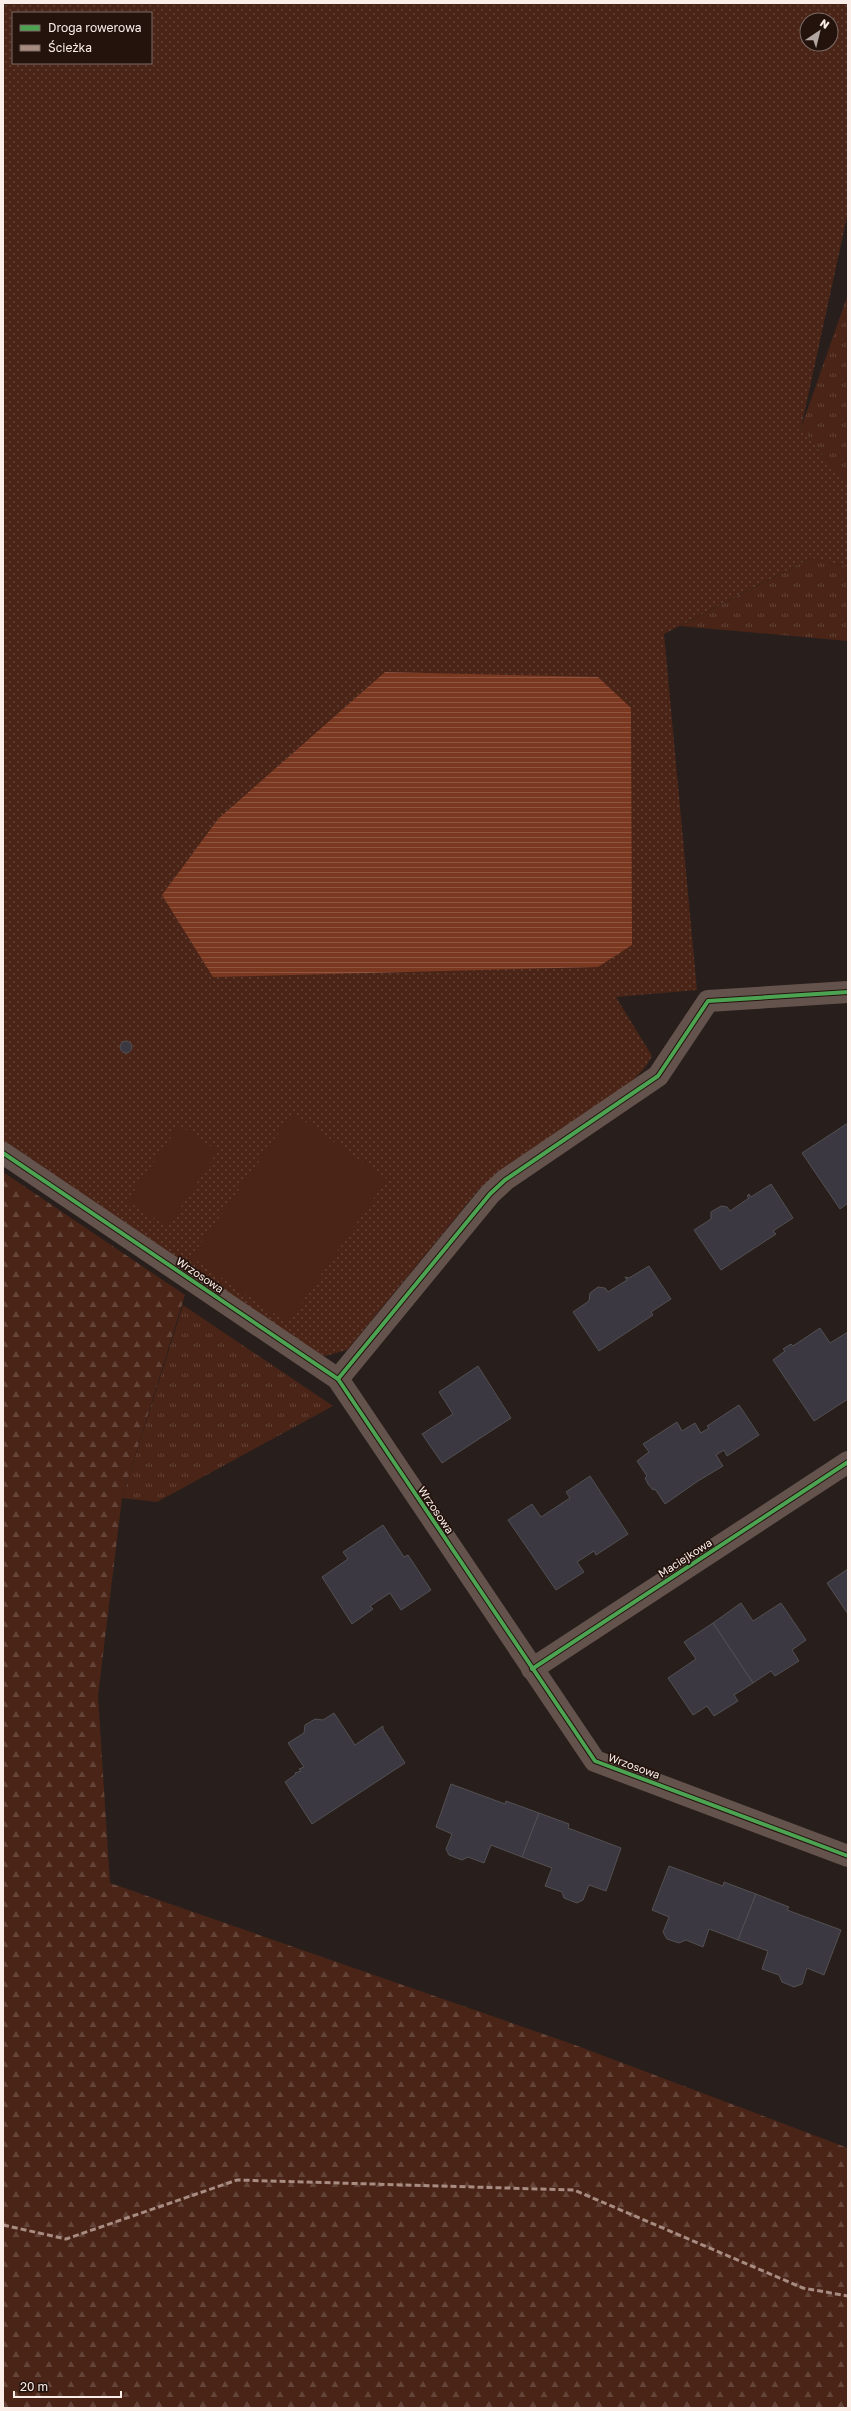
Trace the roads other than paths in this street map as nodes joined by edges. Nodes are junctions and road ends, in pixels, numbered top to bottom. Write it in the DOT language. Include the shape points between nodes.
graph roads {
  1 [pos="848,992"];
  2 [pos="3,1153"];
  3 [pos="338,1379"];
  4 [pos="848,1462"];
  5 [pos="532,1669"];
  6 [pos="848,1856"];
  1 -- 3 [label="street" via="708,1001 658,1076 505,1180 490,1194"];
  2 -- 3 [label="street, Wrzosowa"];
  3 -- 5 [label="street, Wrzosowa"];
  4 -- 5 [label="street, Maciejkowa"];
  5 -- 6 [label="street, Wrzosowa" via="595,1761"];
}
